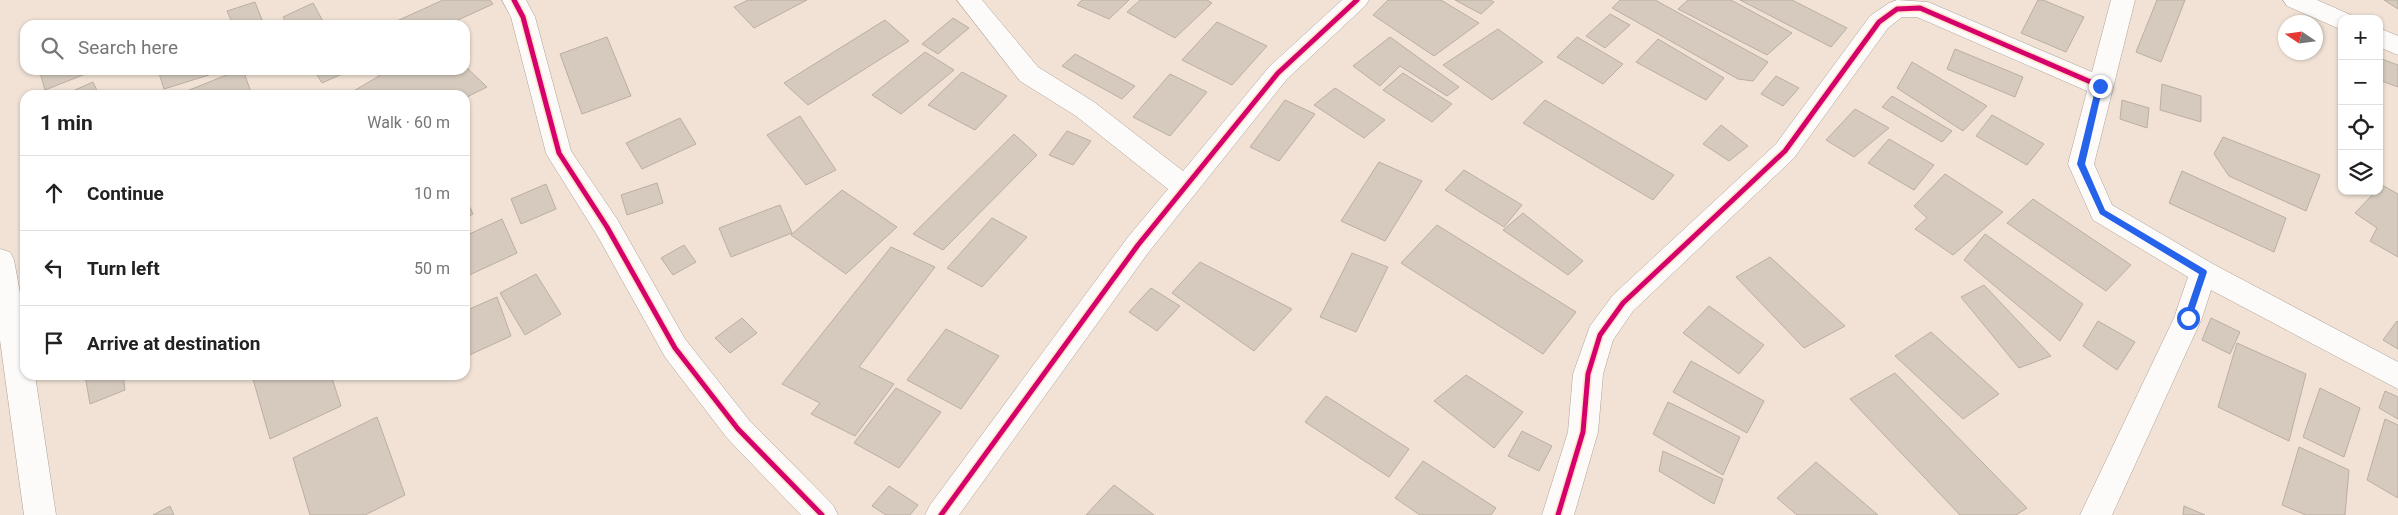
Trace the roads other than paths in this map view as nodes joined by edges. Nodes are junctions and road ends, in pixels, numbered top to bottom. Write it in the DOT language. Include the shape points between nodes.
graph roads {
  1 [pos="514,0"];
  2 [pos="969,0"];
  3 [pos="1357,0"];
  4 [pos="2123,0"];
  5 [pos="2295,0"];
  6 [pos="2338,19"];
  7 [pos="2383,39"];
  8 [pos="2398,46"];
  9 [pos="2100,86"];
  10 [pos="1184,188"];
  11 [pos="0,260"];
  12 [pos="2203,272"];
  13 [pos="20,374"];
  14 [pos="2398,376"];
  15 [pos="21,380"];
  16 [pos="40,515"];
  17 [pos="822,515"];
  18 [pos="941,515"];
  19 [pos="1558,515"];
  20 [pos="2096,515"];
  1 -- 17 [label="street" via="523,17 559,153 607,227 675,348 738,429"];
  2 -- 10 [label="street" via="1029,74 1085,109"];
  3 -- 10 [label="street" via="1278,73"];
  4 -- 9 [label="street"];
  5 -- 6 [label="street"];
  7 -- 8 [label="street"];
  9 -- 12 [label="street" via="2081,164 2102,212"];
  9 -- 19 [label="street" via="1920,8 1897,9 1879,22 1785,151 1623,302 1600,335 1588,374 1583,432"];
  10 -- 18 [label="street" via="1138,244"];
  11 -- 13 [label="street"];
  12 -- 14 [label="street"];
  12 -- 20 [label="street" via="2188,318"];
  15 -- 16 [label="street"];
}
